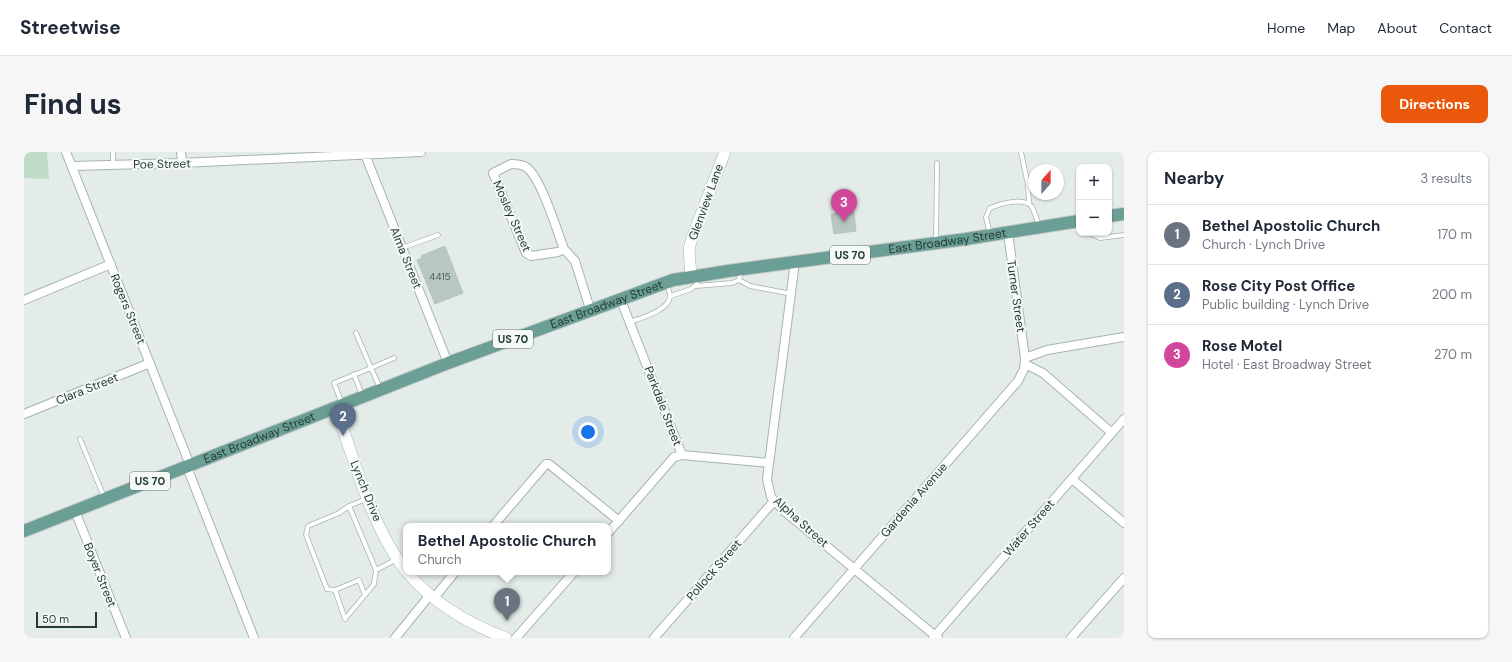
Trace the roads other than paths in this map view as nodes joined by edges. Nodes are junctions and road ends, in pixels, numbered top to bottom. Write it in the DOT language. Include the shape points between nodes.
graph roads {
  1 [pos="66,152"];
  2 [pos="113,152"];
  3 [pos="181,152"];
  4 [pos="421,152"];
  5 [pos="725,152"];
  6 [pos="1021,152"];
  7 [pos="365,153"];
  8 [pos="182,163"];
  9 [pos="937,163"];
  10 [pos="114,165"];
  11 [pos="72,166"];
  12 [pos="1029,204"];
  13 [pos="1124,214"];
  14 [pos="1112,216"];
  15 [pos="1076,222"];
  16 [pos="1040,228"];
  17 [pos="1008,233"];
  18 [pos="438,235"];
  19 [pos="1124,235"];
  20 [pos="990,236"];
  21 [pos="1096,236"];
  22 [pos="936,244"];
  23 [pos="402,248"];
  24 [pos="564,249"];
  25 [pos="795,262"];
  26 [pos="111,264"];
  27 [pos="740,275"];
  28 [pos="695,280"];
  29 [pos="666,282"];
  30 [pos="792,294"];
  31 [pos="671,296"];
  32 [pos="620,298"];
  33 [pos="24,300"];
  34 [pos="590,309"];
  35 [pos="630,322"];
  36 [pos="356,333"];
  37 [pos="1124,337"];
  38 [pos="394,358"];
  39 [pos="1025,361"];
  40 [pos="150,363"];
  41 [pos="448,363"];
  42 [pos="371,368"];
  43 [pos="354,374"];
  44 [pos="380,389"];
  45 [pos="363,396"];
  46 [pos="339,405"];
  47 [pos="24,414"];
  48 [pos="1124,419"];
  49 [pos="1112,433"];
  50 [pos="80,438"];
  51 [pos="682,455"];
  52 [pos="769,464"];
  53 [pos="188,466"];
  54 [pos="1072,479"];
  55 [pos="368,498"];
  56 [pos="105,499"];
  57 [pos="774,501"];
  58 [pos="349,506"];
  59 [pos="75,511"];
  60 [pos="619,520"];
  61 [pos="496,523"];
  62 [pos="1124,523"];
  63 [pos="611,529"];
  64 [pos="24,531"];
  65 [pos="397,559"];
  66 [pos="403,568"];
  67 [pos="854,569"];
  68 [pos="376,570"];
  69 [pos="409,575"];
  70 [pos="452,575"];
  71 [pos="571,575"];
  72 [pos="1124,578"];
  73 [pos="335,590"];
  74 [pos="365,595"];
  75 [pos="432,596"];
  76 [pos="936,637"];
  77 [pos="126,638"];
  78 [pos="254,638"];
  79 [pos="395,638"];
  80 [pos="506,638"];
  81 [pos="516,638"];
  82 [pos="654,638"];
  83 [pos="794,638"];
  84 [pos="1072,638"];
  1 -- 11 [label="street, Rogers Street"];
  2 -- 10 [label="lane"];
  3 -- 8 [label="street"];
  4 -- 7 [label="street, Poe Street"];
  5 -- 28 [label="main road, Glenview Lane" via="692,238 690,249"];
  6 -- 12 [label="lane"];
  7 -- 8 [label="street, Poe Street"];
  7 -- 23 [label="street, Alma Street"];
  8 -- 10 [label="street, Poe Street"];
  9 -- 22 [label="lane"];
  10 -- 11 [label="street, Poe Street"];
  11 -- 26 [label="street, Rogers Street"];
  12 -- 16 [label="lane"];
  12 -- 20 [label="lane" via="1018,202 990,208 986,217"];
  13 -- 14 [label="main road"];
  15 -- 16 [label="main road, East Broadway Street / US 70"];
  16 -- 17 [label="main road, East Broadway Street / US 70"];
  17 -- 20 [label="main road, East Broadway Street / US 70"];
  17 -- 39 [label="street, Turner Street"];
  18 -- 23 [label="lane"];
  19 -- 21 [label="lane" via="1100,238"];
  20 -- 22 [label="main road, East Broadway Street / US 70"];
  22 -- 25 [label="main road, East Broadway Street / US 70"];
  23 -- 41 [label="street, Alma Street"];
  24 -- 24 [label="street, Mosley Street" via="532,172 518,164 505,166 493,173 528,255"];
  24 -- 34 [label="street, Mosley Street" via="575,261"];
  25 -- 27 [label="main road, East Broadway Street / US 70"];
  25 -- 30 [label="street, Alpha Street"];
  26 -- 33 [label="street"];
  26 -- 40 [label="street, Rogers Street"];
  27 -- 28 [label="main road, East Broadway Street / US 70"];
  27 -- 30 [label="lane" via="750,286"];
  28 -- 29 [label="main road, East Broadway Street / US 70"];
  28 -- 31 [label="lane" via="691,290"];
  29 -- 31 [label="lane"];
  29 -- 32 [label="main road, East Broadway Street / US 70"];
  30 -- 52 [label="street, Alpha Street"];
  31 -- 35 [label="lane" via="669,304 663,308"];
  32 -- 34 [label="main road, East Broadway Street / US 70"];
  32 -- 35 [label="street, Parkdale Street"];
  34 -- 41 [label="main road, East Broadway Street / US 70"];
  35 -- 51 [label="street, Parkdale Street"];
  36 -- 42 [label="lane"];
  37 -- 39 [label="street" via="1047,350"];
  38 -- 42 [label="lane"];
  39 -- 49 [label="street" via="1043,373"];
  39 -- 67 [label="street, Gardenia Avenue" via="1018,381"];
  40 -- 47 [label="street, Clara Street"];
  40 -- 53 [label="street, Rogers Street"];
  41 -- 44 [label="main road, East Broadway Street / US 70"];
  42 -- 43 [label="lane"];
  42 -- 44 [label="lane"];
  43 -- 45 [label="lane"];
  43 -- 46 [label="lane" via="334,383"];
  44 -- 45 [label="main road, East Broadway Street / US 70"];
  45 -- 46 [label="main road, East Broadway Street / US 70"];
  46 -- 53 [label="main road, East Broadway Street / US 70"];
  46 -- 55 [label="main road, Lynch Drive"];
  48 -- 49 [label="street, Water Street"];
  49 -- 54 [label="street, Water Street"];
  50 -- 56 [label="lane"];
  51 -- 52 [label="street, Parkdale Street"];
  51 -- 60 [label="street" via="674,457"];
  52 -- 57 [label="street, Alpha Street" via="768,484"];
  53 -- 56 [label="main road, East Broadway Street / US 70"];
  53 -- 78 [label="street, Rogers Street"];
  54 -- 62 [label="street"];
  54 -- 76 [label="street, Water Street"];
  55 -- 58 [label="lane"];
  55 -- 65 [label="main road, Lynch Drive"];
  56 -- 59 [label="main road, East Broadway Street / US 70"];
  57 -- 67 [label="street, Alpha Street"];
  57 -- 82 [label="street, Pollock Street"];
  58 -- 68 [label="lane"];
  58 -- 73 [label="lane" via="308,526 306,535 327,589"];
  59 -- 64 [label="main road, East Broadway Street / US 70"];
  59 -- 77 [label="street, Boyer Street"];
  60 -- 61 [label="street" via="546,464"];
  60 -- 63 [label="street"];
  65 -- 66 [label="main road, Lynch Drive"];
  65 -- 68 [label="lane"];
  67 -- 76 [label="street, Alpha Street"];
  67 -- 83 [label="street, Gardenia Avenue"];
  68 -- 74 [label="lane" via="374,584"];
  69 -- 75 [label="main road, Lynch Drive"];
  70 -- 75 [label="street"];
  71 -- 81 [label="street"];
  72 -- 84 [label="street"];
  73 -- 74 [label="lane" via="359,580"];
  73 -- 74 [label="lane" via="345,619"];
  75 -- 79 [label="street"];
  75 -- 80 [label="main road, Lynch Drive" via="467,620"];
}
